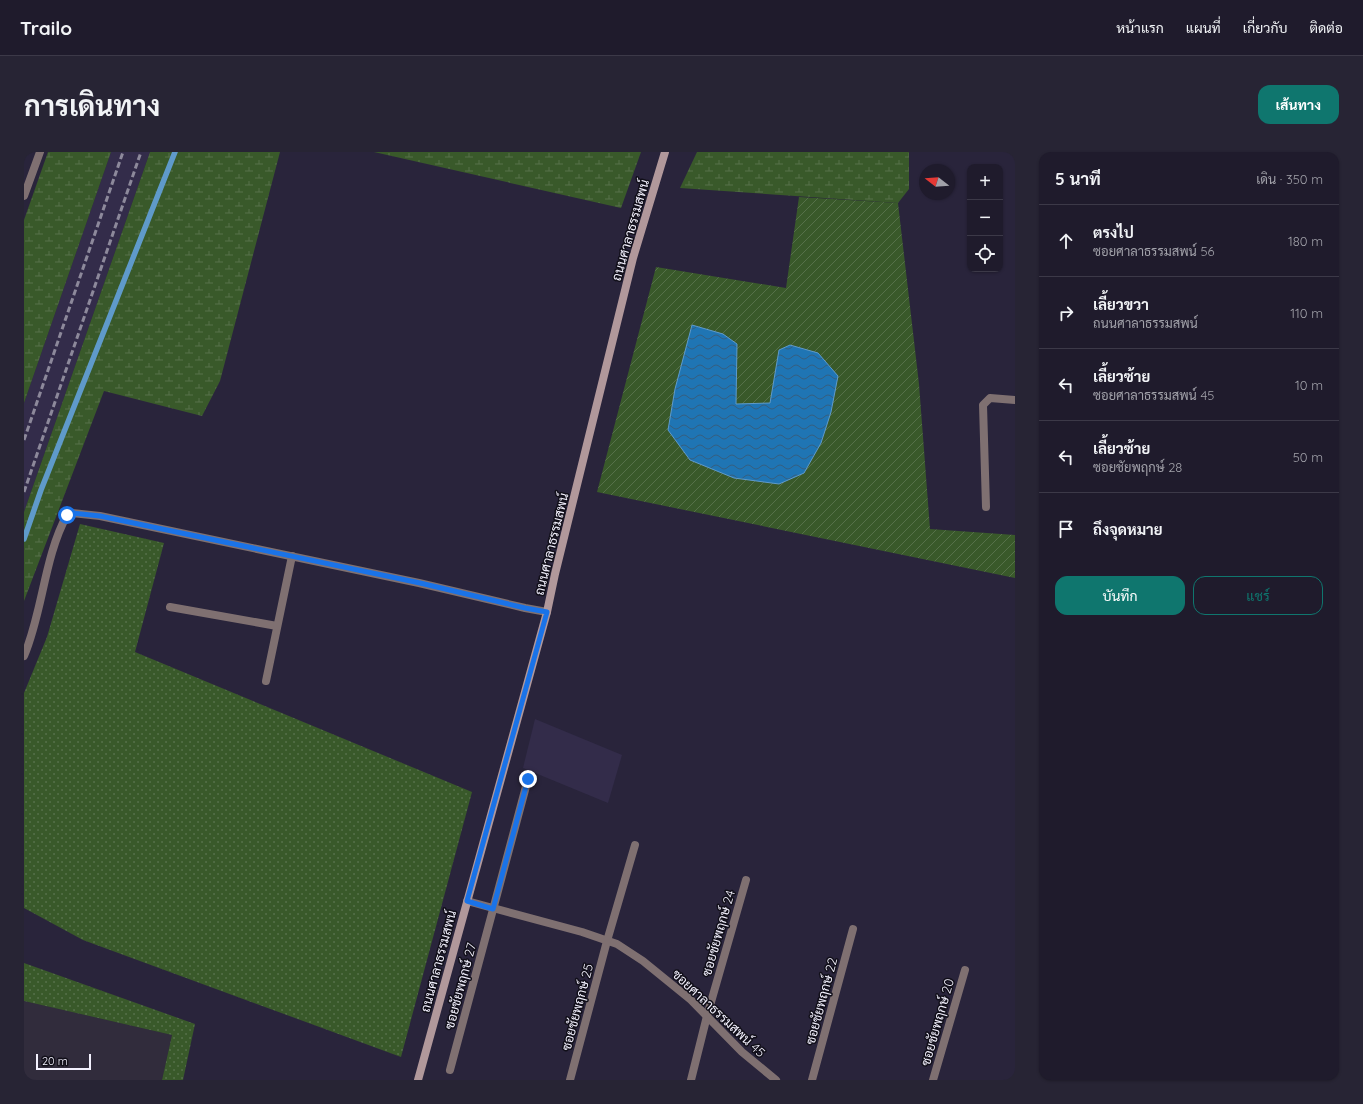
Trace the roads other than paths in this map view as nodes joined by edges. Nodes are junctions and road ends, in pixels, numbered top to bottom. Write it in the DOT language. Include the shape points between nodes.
graph roads {
  1 [pos="40,152"];
  2 [pos="665,152"];
  3 [pos="24,196"];
  4 [pos="1015,400"];
  5 [pos="986,507"];
  6 [pos="292,556"];
  7 [pos="170,607"];
  8 [pos="547,612"];
  9 [pos="277,626"];
  10 [pos="24,656"];
  11 [pos="266,681"];
  12 [pos="528,779"];
  13 [pos="635,845"];
  14 [pos="746,880"];
  15 [pos="467,901"];
  16 [pos="493,909"];
  17 [pos="853,928"];
  18 [pos="607,941"];
  19 [pos="965,970"];
  20 [pos="707,1016"];
  21 [pos="450,1070"];
  22 [pos="418,1080"];
  23 [pos="570,1080"];
  24 [pos="691,1080"];
  25 [pos="776,1080"];
  26 [pos="812,1080"];
  27 [pos="933,1080"];
  1 -- 3 [label="street"];
  2 -- 8 [label="street, ถนนศาลาธรรมสพน์" via="633,258"];
  4 -- 5 [label="street" via="990,398 982,405"];
  6 -- 8 [label="street"];
  6 -- 9 [label="street"];
  6 -- 10 [label="street" via="100,516 72,513 67,515 57,534 32,639"];
  7 -- 9 [label="street"];
  8 -- 15 [label="street, ถนนศาลาธรรมสพน์"];
  9 -- 11 [label="street"];
  12 -- 16 [label="street, ซอยชัยพฤกษ์ 27"];
  13 -- 18 [label="street, ซอยชัยพฤกษ์ 25"];
  14 -- 20 [label="street, ซอยชัยพฤกษ์ 24"];
  15 -- 16 [label="street, ซอยศาลาธรรมสพน์ 45"];
  15 -- 22 [label="street, ถนนศาลาธรรมสพน์"];
  16 -- 18 [label="street, ซอยศาลาธรรมสพน์ 45"];
  16 -- 21 [label="street, ซอยชัยพฤกษ์ 27"];
  17 -- 26 [label="street, ซอยชัยพฤกษ์ 22"];
  18 -- 20 [label="street, ซอยศาลาธรรมสพน์ 45" via="617,944 643,961"];
  18 -- 23 [label="street, ซอยชัยพฤกษ์ 25"];
  19 -- 27 [label="street, ซอยชัยพฤกษ์ 20"];
  20 -- 24 [label="street, ซอยชัยพฤกษ์ 24"];
  20 -- 25 [label="street, ซอยศาลาธรรมสพน์ 45" via="742,1052"];
}
